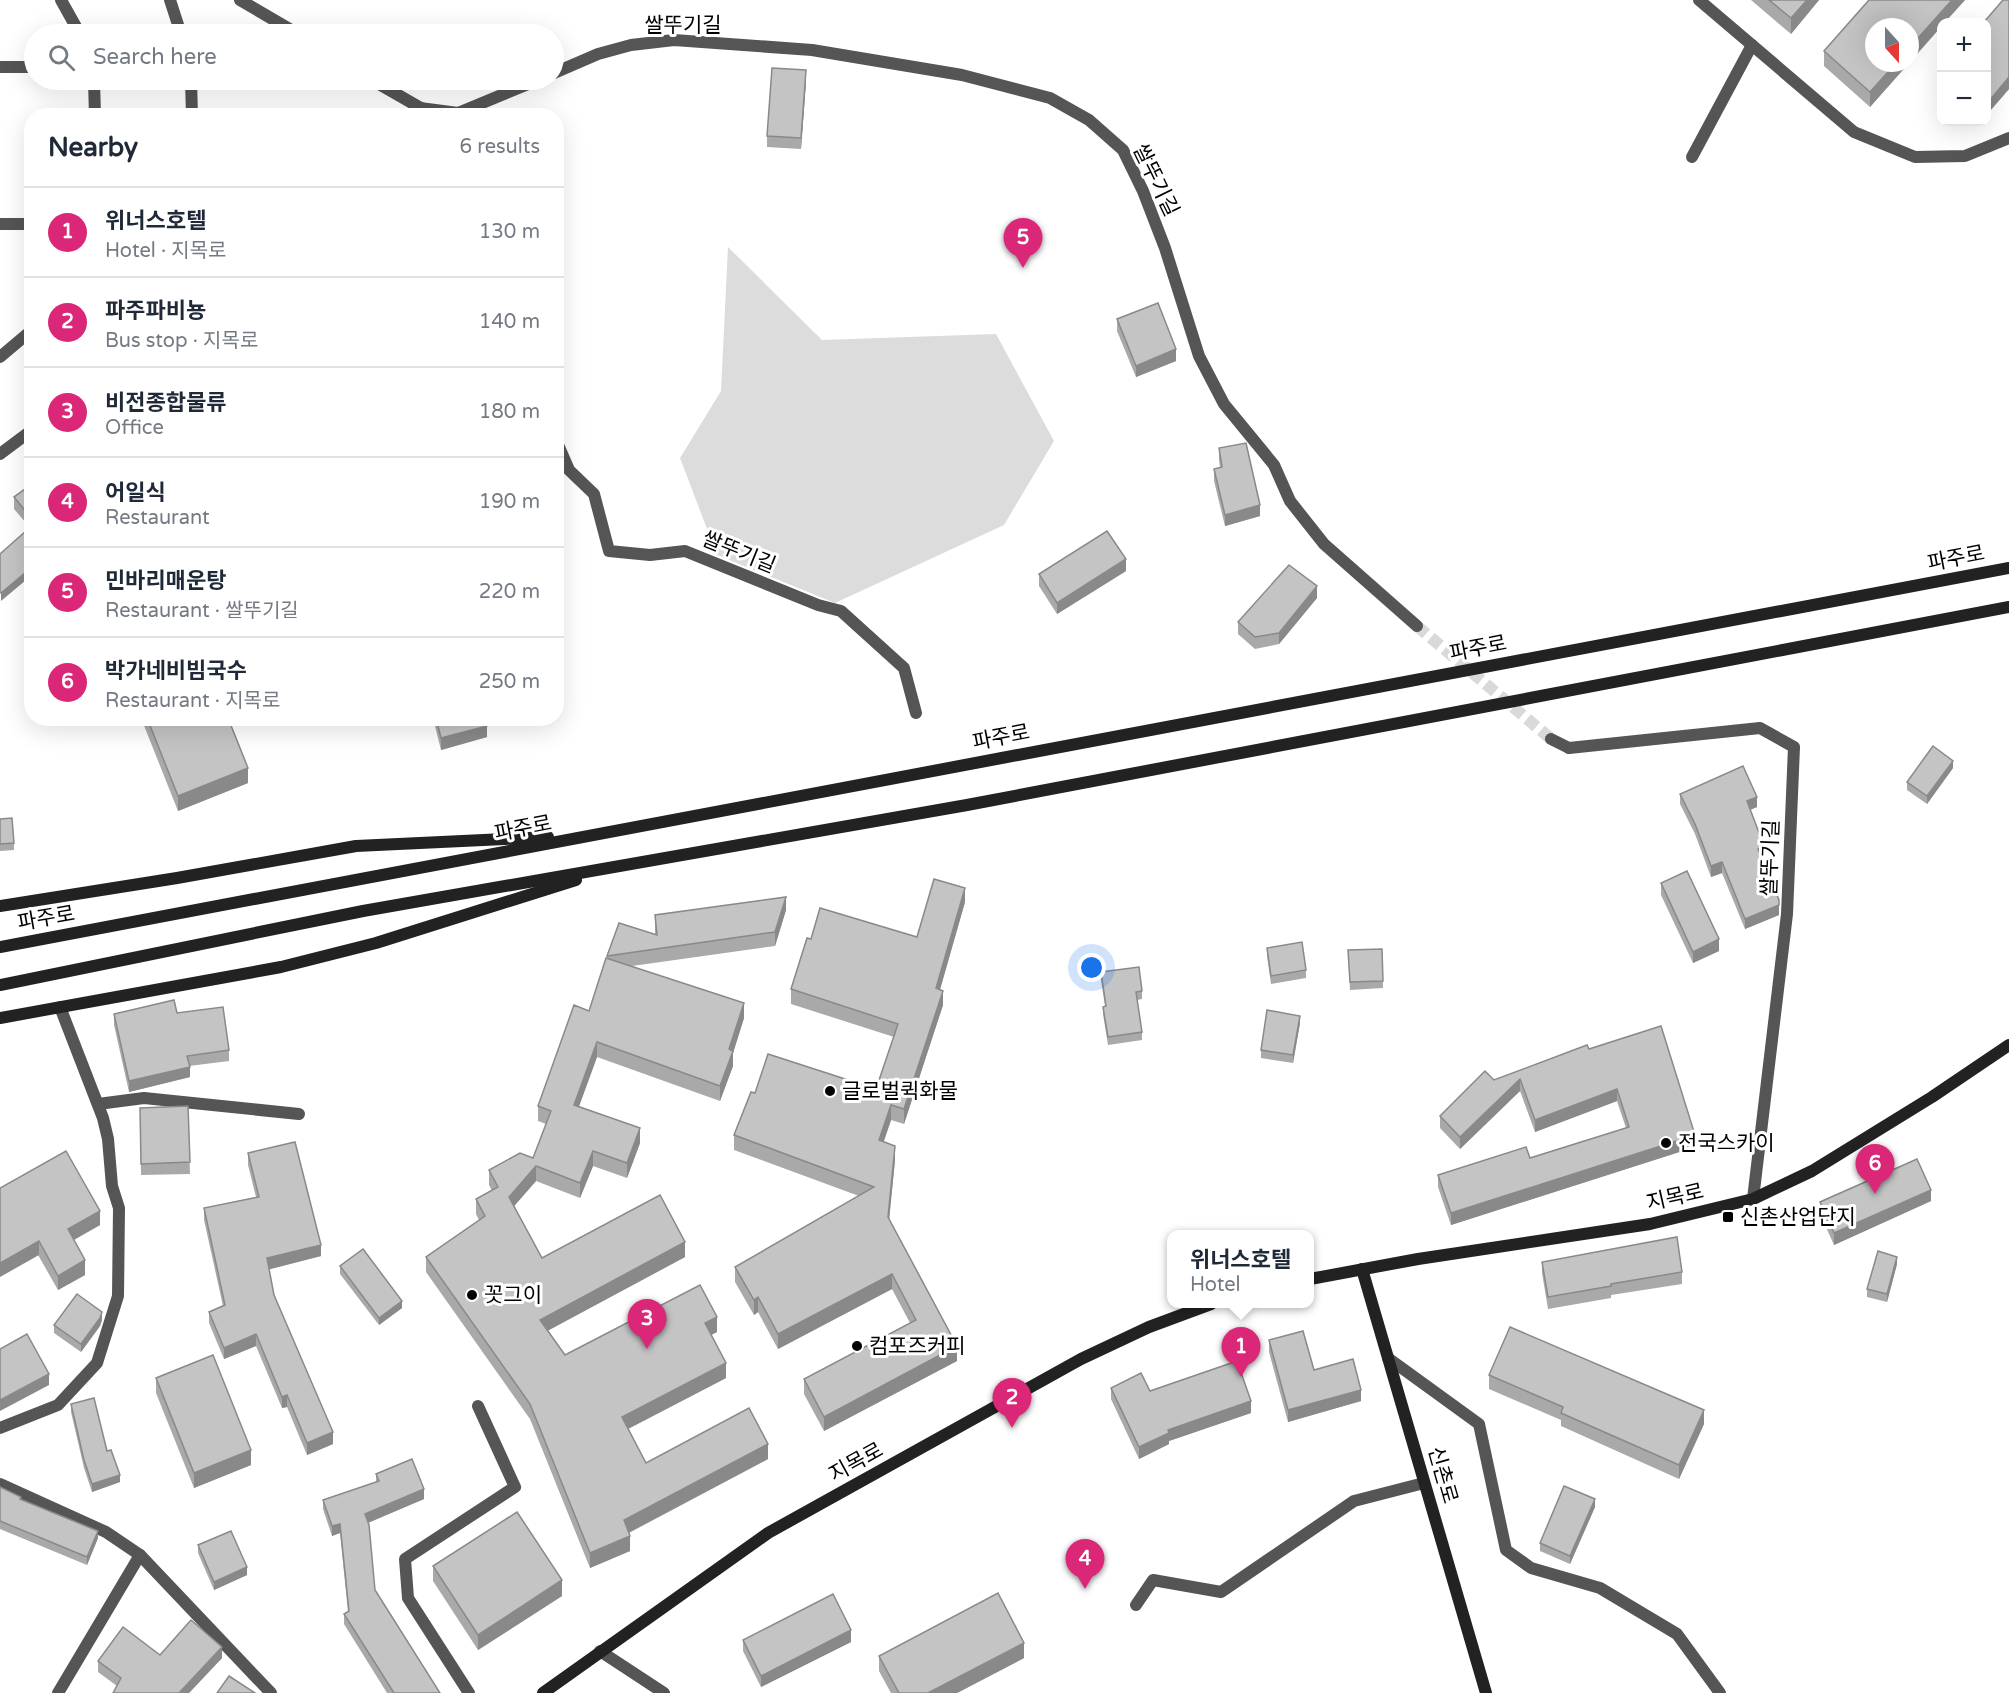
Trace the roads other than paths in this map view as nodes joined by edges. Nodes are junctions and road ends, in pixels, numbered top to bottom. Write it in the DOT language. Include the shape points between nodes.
graph roads {
  1 [pos="62,0"];
  2 [pos="170,0"];
  3 [pos="240,0"];
  4 [pos="1699,0"];
  5 [pos="75,24"];
  6 [pos="178,24"];
  7 [pos="281,24"];
  8 [pos="1752,45"];
  9 [pos="0,67"];
  10 [pos="24,67"];
  11 [pos="564,69"];
  12 [pos="94,90"];
  13 [pos="191,90"];
  14 [pos="389,90"];
  15 [pos="514,90"];
  16 [pos="94,108"];
  17 [pos="192,108"];
  18 [pos="420,108"];
  19 [pos="470,108"];
  20 [pos="2009,138"];
  21 [pos="1692,157"];
  22 [pos="0,224"];
  23 [pos="24,224"];
  24 [pos="24,337"];
  25 [pos="0,357"];
  26 [pos="24,436"];
  27 [pos="0,454"];
  28 [pos="564,458"];
  29 [pos="2009,568"];
  30 [pos="2009,607"];
  31 [pos="1417,626"];
  32 [pos="916,713"];
  33 [pos="1551,739"];
  34 [pos="592,835"];
  35 [pos="620,866"];
  36 [pos="0,906"];
  37 [pos="0,947"];
  38 [pos="0,985"];
  39 [pos="60,1007"];
  40 [pos="0,1018"];
  41 [pos="2009,1045"];
  42 [pos="98,1104"];
  43 [pos="298,1114"];
  44 [pos="1753,1199"];
  45 [pos="1362,1269"];
  46 [pos="1314,1278"];
  47 [pos="1200,1308"];
  48 [pos="1388,1359"];
  49 [pos="478,1406"];
  50 [pos="0,1428"];
  51 [pos="1425,1483"];
  52 [pos="0,1484"];
  53 [pos="140,1556"];
  54 [pos="1136,1605"];
  55 [pos="600,1651"];
  56 [pos="58,1693"];
  57 [pos="271,1693"];
  58 [pos="469,1693"];
  59 [pos="543,1693"];
  60 [pos="664,1693"];
  61 [pos="1486,1693"];
  62 [pos="1720,1693"];
  1 -- 5 [label="street"];
  2 -- 6 [label="street"];
  3 -- 7 [label="street"];
  4 -- 8 [label="street"];
  8 -- 20 [label="street" via="1854,132 1914,157 1965,156"];
  8 -- 21 [label="street"];
  9 -- 10 [label="street"];
  11 -- 31 [label="street, 쌀뚜기길" via="631,45 674,40 812,50 962,75 1050,98 1089,120 1123,150 1128,160 1165,248 1199,356 1224,404 1274,465 1290,501 1324,544"];
  12 -- 16 [label="street"];
  13 -- 17 [label="street"];
  14 -- 18 [label="street"];
  15 -- 19 [label="street"];
  22 -- 23 [label="street"];
  24 -- 25 [label="street"];
  26 -- 27 [label="street"];
  28 -- 32 [label="street, 쌀뚜기길" via="569,470 594,494 609,551 650,555 685,551 841,611 904,669"];
  29 -- 34 [label="main road, 파주로"];
  30 -- 35 [label="main road" via="967,806"];
  33 -- 44 [label="street, 쌀뚜기길" via="1569,748 1760,728 1794,747 1787,914"];
  34 -- 36 [label="main road" via="356,846"];
  34 -- 37 [label="main road, 파주로"];
  35 -- 38 [label="main road" via="363,911"];
  35 -- 39 [label="main road" via="355,948 280,967"];
  39 -- 40 [label="main road"];
  39 -- 42 [label="street"];
  41 -- 44 [label="main road, 지목로" via="1812,1171"];
  42 -- 43 [label="street" via="144,1098"];
  42 -- 50 [label="street" via="119,1208 118,1296 97,1364 58,1405"];
  44 -- 45 [label="main road, 지목로" via="1650,1224"];
  45 -- 46 [label="main road, 지목로"];
  45 -- 48 [label="main road, 신촌로"];
  47 -- 55 [label="main road, 지목로" via="1081,1359 768,1533"];
  48 -- 51 [label="main road, 신촌로"];
  48 -- 62 [label="street" via="1479,1424 1506,1550 1531,1568 1600,1588 1677,1634"];
  49 -- 58 [label="street" via="515,1487 405,1559 408,1598"];
  51 -- 54 [label="street" via="1354,1501 1221,1592 1153,1580"];
  51 -- 61 [label="main road, 신촌로"];
  52 -- 53 [label="street" via="106,1532"];
  53 -- 56 [label="street"];
  53 -- 57 [label="street"];
  55 -- 59 [label="main road, 지목로"];
  55 -- 60 [label="street"];
}
